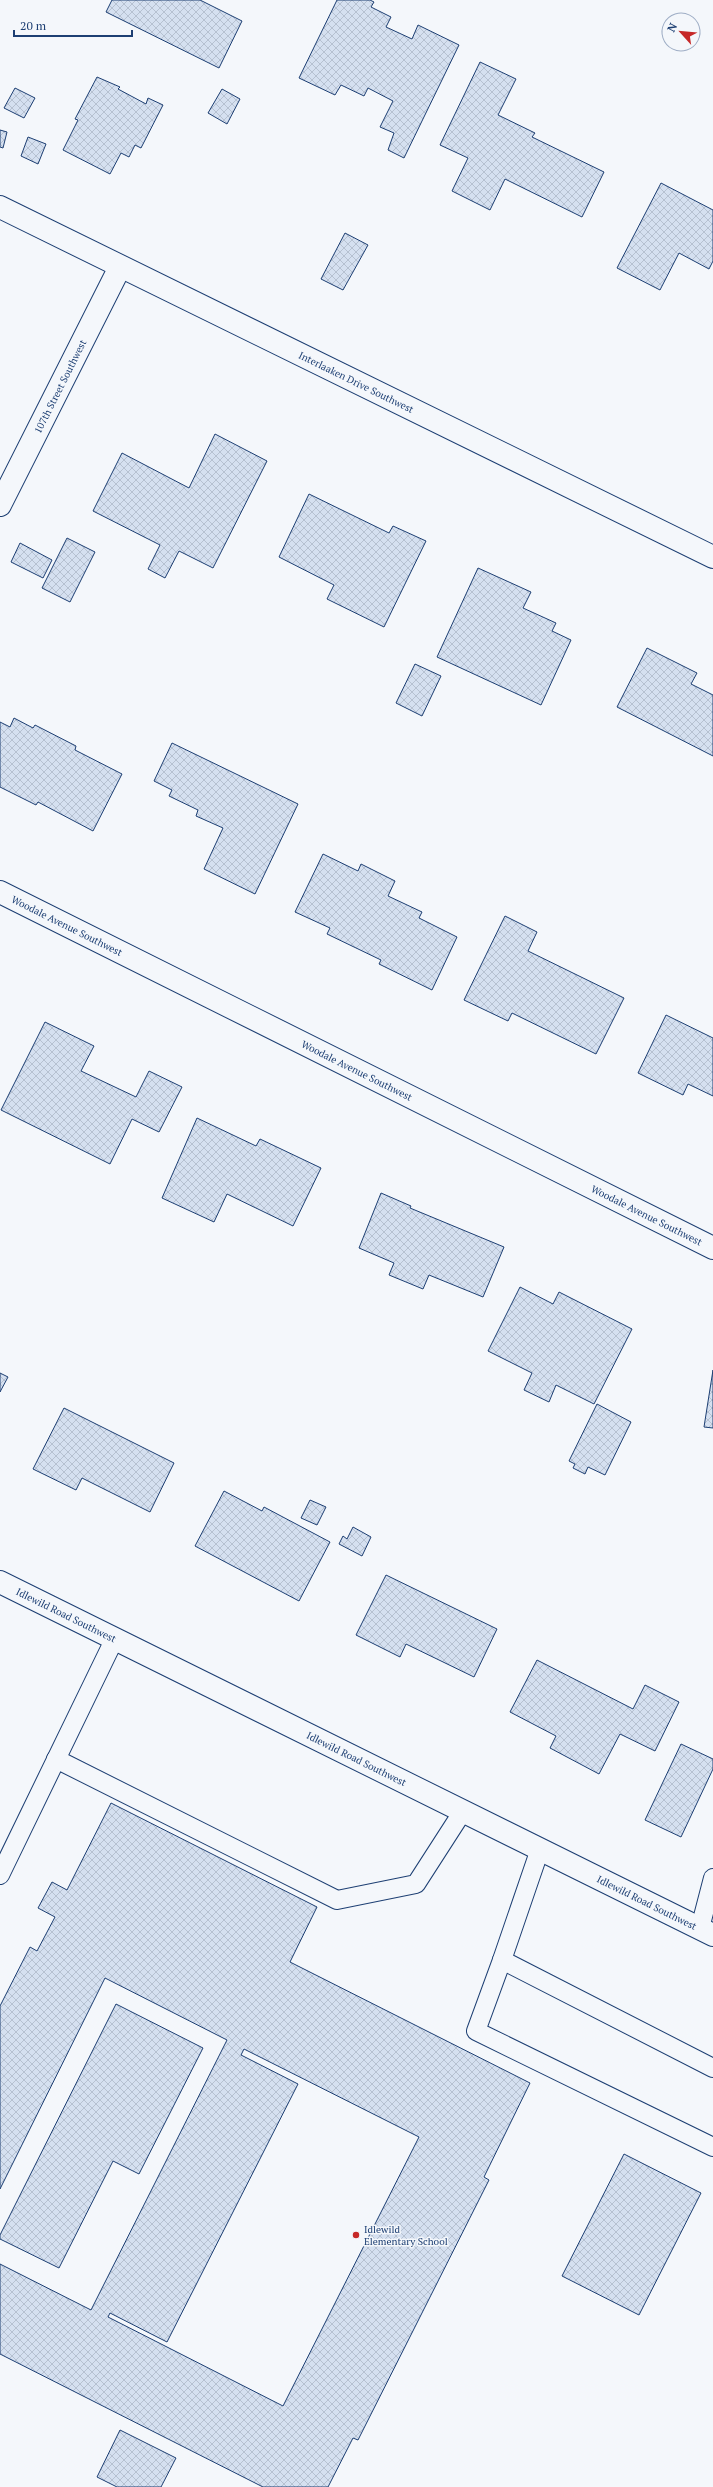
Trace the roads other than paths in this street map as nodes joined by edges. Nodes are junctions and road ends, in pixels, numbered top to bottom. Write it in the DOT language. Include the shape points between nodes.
graph roads {
  1 [pos="0,207"];
  2 [pos="120,267"];
  3 [pos="0,505"];
  4 [pos="713,556"];
  5 [pos="0,892"];
  6 [pos="713,1248"];
  7 [pos="0,1582"];
  8 [pos="115,1638"];
  9 [pos="56,1759"];
  10 [pos="462,1811"];
  11 [pos="540,1849"];
  12 [pos="0,1875"];
  13 [pos="713,1878"];
  14 [pos="706,1932"];
  15 [pos="502,1960"];
  16 [pos="713,2068"];
  17 [pos="713,2147"];
  1 -- 2 [label="street, Interlaaken Drive Southwest"];
  2 -- 3 [label="street, 107th Street Southwest"];
  2 -- 4 [label="street, Interlaaken Drive Southwest"];
  5 -- 6 [label="street, Woodale Avenue Southwest"];
  7 -- 8 [label="street, Idlewild Road Southwest"];
  8 -- 9 [label="lane"];
  8 -- 10 [label="street, Idlewild Road Southwest"];
  9 -- 10 [label="lane" via="337,1900 416,1884"];
  9 -- 12 [label="lane"];
  10 -- 11 [label="street, Idlewild Road Southwest"];
  11 -- 14 [label="street, Idlewild Road Southwest"];
  11 -- 15 [label="lane"];
  13 -- 14 [label="lane"];
  15 -- 16 [label="lane"];
  15 -- 17 [label="lane" via="476,2032"];
}
